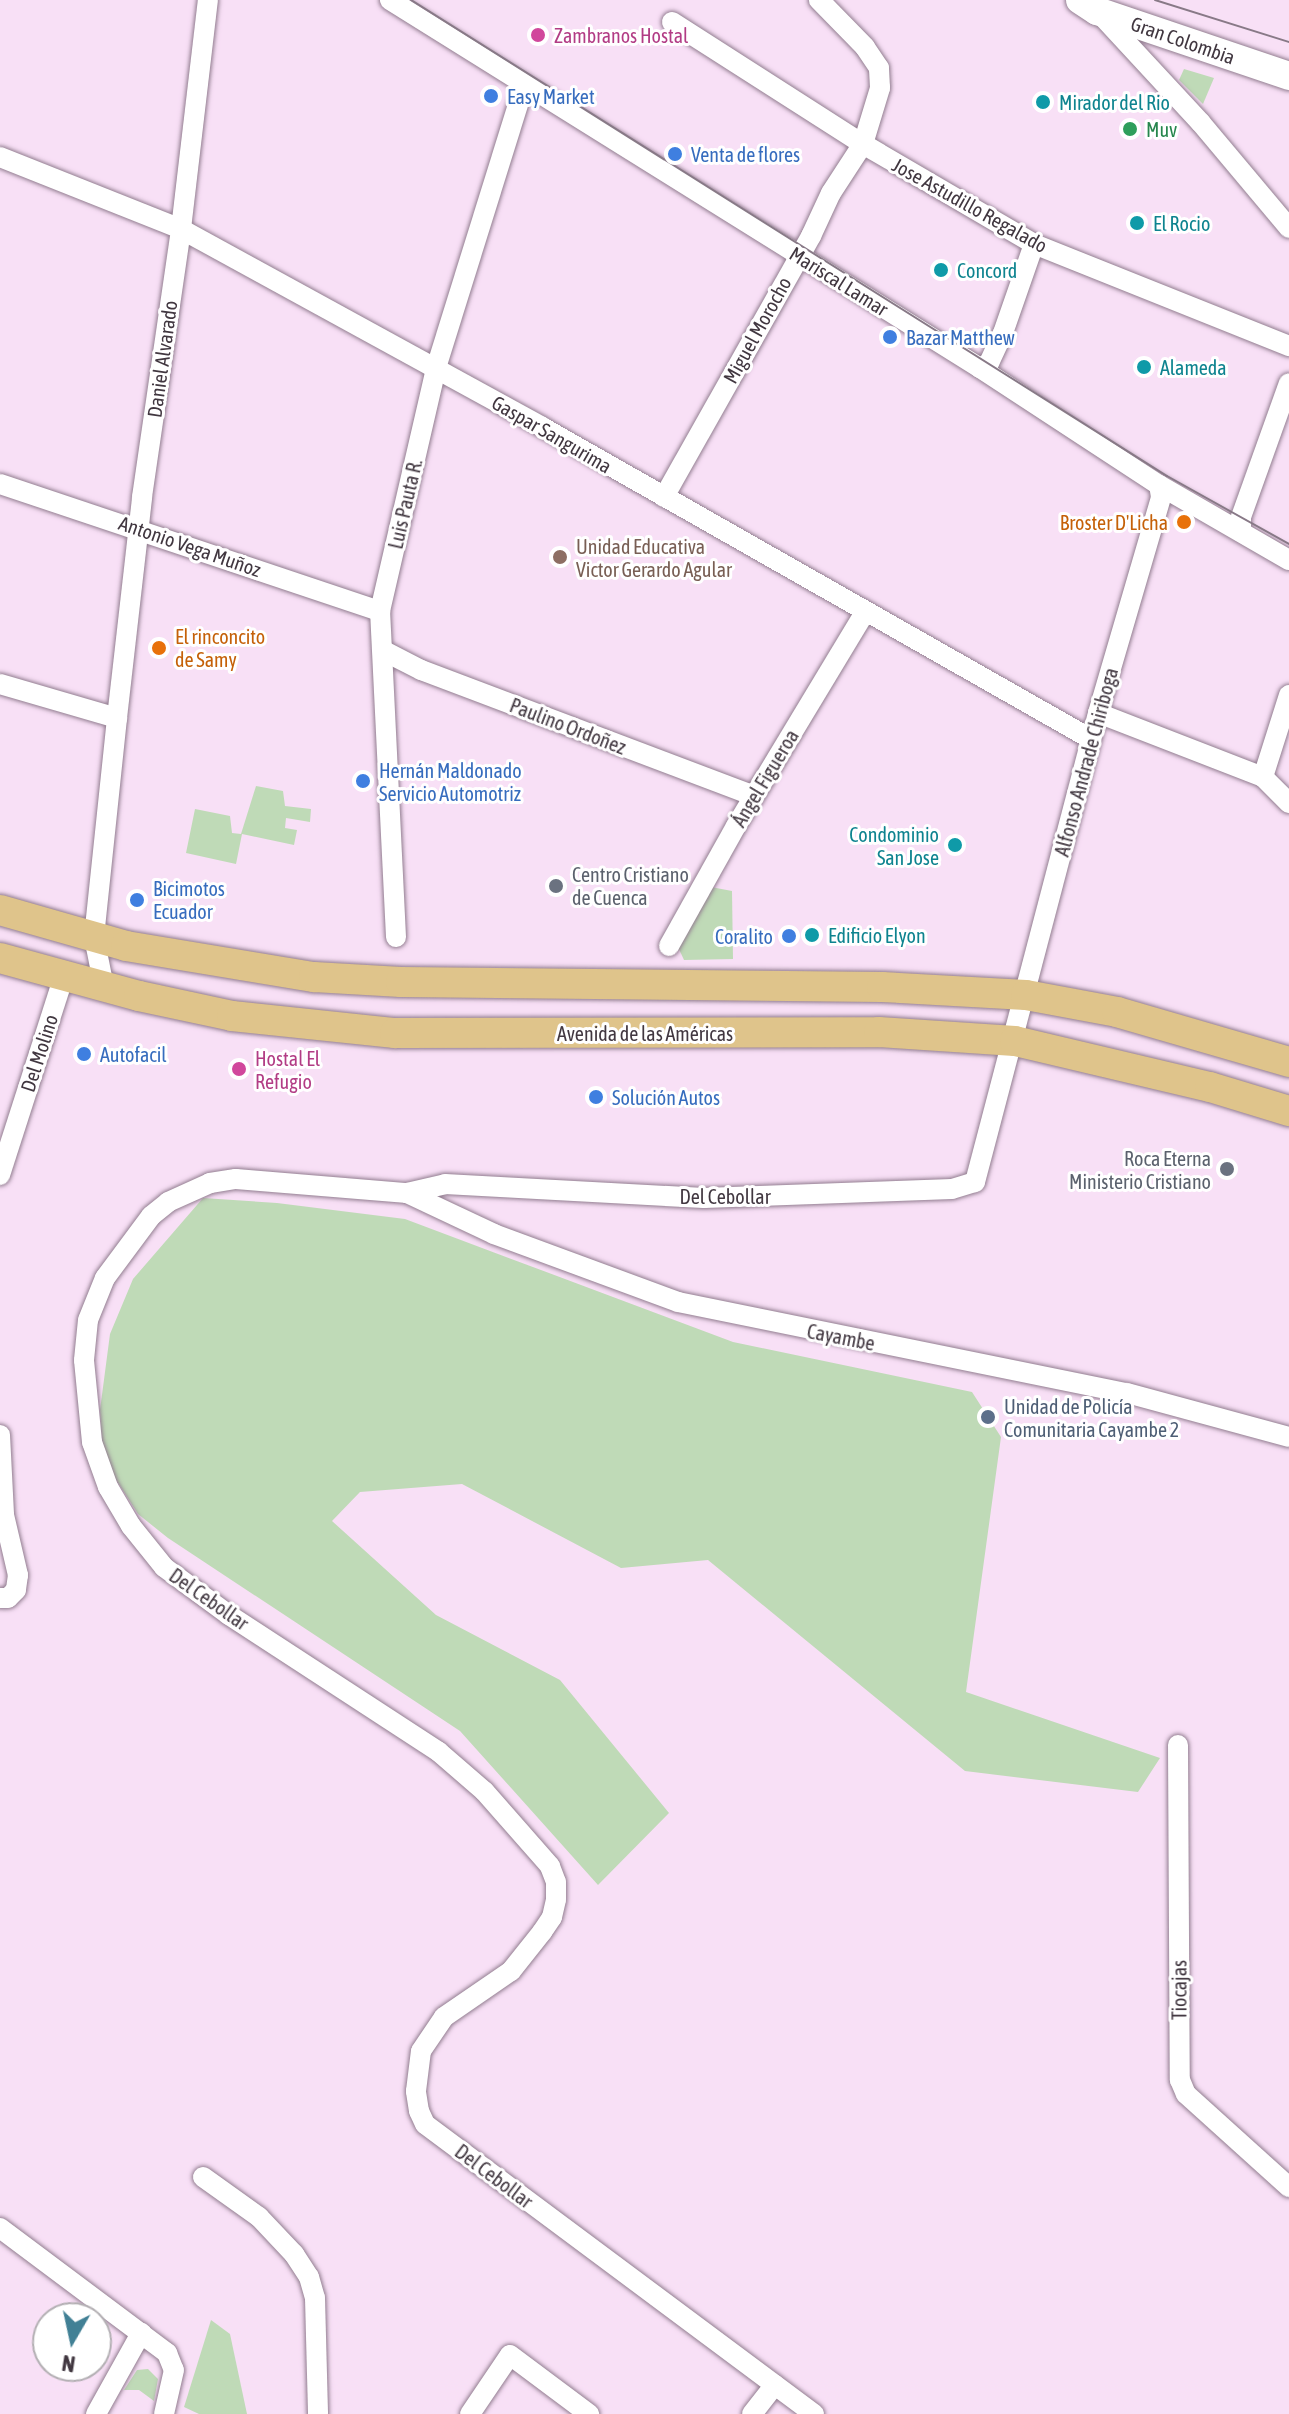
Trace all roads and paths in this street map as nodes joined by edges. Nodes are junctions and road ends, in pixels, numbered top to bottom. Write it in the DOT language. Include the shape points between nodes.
graph roads {
  1 [pos="208,0"];
  2 [pos="390,0"];
  3 [pos="819,0"];
  4 [pos="1092,4"];
  5 [pos="672,22"];
  6 [pos="1289,76"];
  7 [pos="524,86"];
  8 [pos="863,144"];
  9 [pos="0,157"];
  10 [pos="1289,228"];
  11 [pos="181,229"];
  12 [pos="1034,244"];
  13 [pos="798,256"];
  14 [pos="1289,346"];
  15 [pos="436,368"];
  16 [pos="980,368"];
  17 [pos="1289,383"];
  18 [pos="0,484"];
  19 [pos="1159,485"];
  20 [pos="664,497"];
  21 [pos="138,528"];
  22 [pos="1241,532"];
  23 [pos="1289,560"];
  24 [pos="380,611"];
  25 [pos="865,612"];
  26 [pos="384,651"];
  27 [pos="0,684"];
  28 [pos="1289,695"];
  29 [pos="1098,713"];
  30 [pos="117,718"];
  31 [pos="1091,739"];
  32 [pos="1263,777"];
  33 [pos="754,796"];
  34 [pos="1289,803"];
  35 [pos="0,910"];
  36 [pos="94,937"];
  37 [pos="396,937"];
  38 [pos="669,946"];
  39 [pos="0,958"];
  40 [pos="64,976"];
  41 [pos="104,987"];
  42 [pos="1026,995"];
  43 [pos="1015,1041"];
  44 [pos="1289,1062"];
  45 [pos="1289,1111"];
  46 [pos="0,1175"];
  47 [pos="407,1193"];
  48 [pos="0,1435"];
  49 [pos="1289,1437"];
  50 [pos="4,1598"];
  51 [pos="1178,1745"];
  52 [pos="203,2177"];
  53 [pos="1289,2187"];
  54 [pos="0,2228"];
  55 [pos="141,2333"];
  56 [pos="775,2385"];
  57 [pos="96,2414"];
  58 [pos="164,2414"];
  59 [pos="318,2414"];
  60 [pos="470,2414"];
  61 [pos="589,2414"];
  62 [pos="752,2414"];
  63 [pos="814,2414"];
  1 -- 11 [label="street, Daniel Alvarado"];
  2 -- 7 [label="street, Mariscal Lamar"];
  3 -- 8 [label="street, Miguel Morocho" via="879,68 880,88"];
  4 -- 6 [label="main road, Gran Colombia"];
  4 -- 10 [label="street"];
  5 -- 8 [label="street, Jose Astudillo Regalado"];
  7 -- 13 [label="street, Mariscal Lamar"];
  7 -- 15 [label="street, Luis Pauta R."];
  8 -- 12 [label="street, Jose Astudillo Regalado"];
  8 -- 13 [label="street, Miguel Morocho"];
  9 -- 11 [label="street, Gaspar Sangurima"];
  11 -- 15 [label="street, Gaspar Sangurima"];
  11 -- 21 [label="street, Daniel Alvarado"];
  12 -- 14 [label="street, Jose Astudillo Regalado"];
  12 -- 16 [label="street" via="1003,333 989,363"];
  13 -- 16 [label="street, Mariscal Lamar"];
  13 -- 20 [label="street, Miguel Morocho"];
  15 -- 20 [label="street, Gaspar Sangurima"];
  15 -- 24 [label="street, Luis Pauta R."];
  16 -- 19 [label="street, Mariscal Lamar"];
  17 -- 22 [label="street" via="1241,517"];
  18 -- 21 [label="street, Antonio Vega Muñoz"];
  19 -- 22 [label="street, Mariscal Lamar"];
  19 -- 29 [label="street, Alfonso Andrade Chiriboga" via="1161,497"];
  20 -- 25 [label="street, Gaspar Sangurima"];
  21 -- 24 [label="street, Antonio Vega Muñoz"];
  21 -- 30 [label="street, Daniel Alvarado"];
  22 -- 23 [label="street, Mariscal Lamar"];
  24 -- 26 [label="street, Luis Pauta R."];
  25 -- 31 [label="street, Gaspar Sangurima"];
  25 -- 33 [label="street, Ángel Figueroa"];
  26 -- 33 [label="street, Paulino Ordoñez"];
  26 -- 37 [label="street, Luis Pauta R."];
  27 -- 30 [label="street"];
  28 -- 32 [label="street"];
  29 -- 31 [label="street, Alfonso Andrade Chiriboga"];
  29 -- 32 [label="street"];
  30 -- 36 [label="street, Daniel Alvarado"];
  31 -- 42 [label="street, Alfonso Andrade Chiriboga"];
  32 -- 34 [label="street"];
  33 -- 38 [label="street, Ángel Figueroa"];
  35 -- 36 [label="main road"];
  36 -- 41 [label="street, Daniel Alvarado"];
  36 -- 42 [label="main road" via="314,977 882,987"];
  39 -- 40 [label="main road, Avenida de las Américas"];
  40 -- 41 [label="main road, Avenida de las Américas"];
  40 -- 46 [label="street, Del Molino"];
  41 -- 43 [label="main road, Avenida de las Américas" via="232,1016 395,1033 879,1032"];
  42 -- 43 [label="street, Alfonso Andrade Chiriboga"];
  42 -- 44 [label="main road" via="1117,1012"];
  43 -- 45 [label="main road, Avenida de las Américas"];
  43 -- 47 [label="street, Del Cebollar" via="975,1182 965,1188 704,1198 445,1184"];
  47 -- 49 [label="street, Cayambe" via="494,1234 678,1302 1127,1393"];
  47 -- 56 [label="street, Del Cebollar" via="236,1179 210,1183 168,1202 127,1245 105,1278 88,1320 84,1360 92,1442 108,1487 164,1567 439,1752 484,1791 550,1866 556,1899 542,1932 511,1971 444,2017 421,2051 416,2091 425,2124"];
  48 -- 50 [label="street" via="4,1515 18,1575 16,1590"];
  51 -- 53 [label="street, Tiocajas" via="1180,2080 1186,2094"];
  52 -- 59 [label="street" via="259,2217 309,2277 315,2298"];
  54 -- 55 [label="street"];
  55 -- 57 [label="street"];
  55 -- 58 [label="street" via="173,2362"];
  56 -- 62 [label="street"];
  56 -- 63 [label="street, Del Cebollar"];
  60 -- 61 [label="street" via="510,2355"];
}
